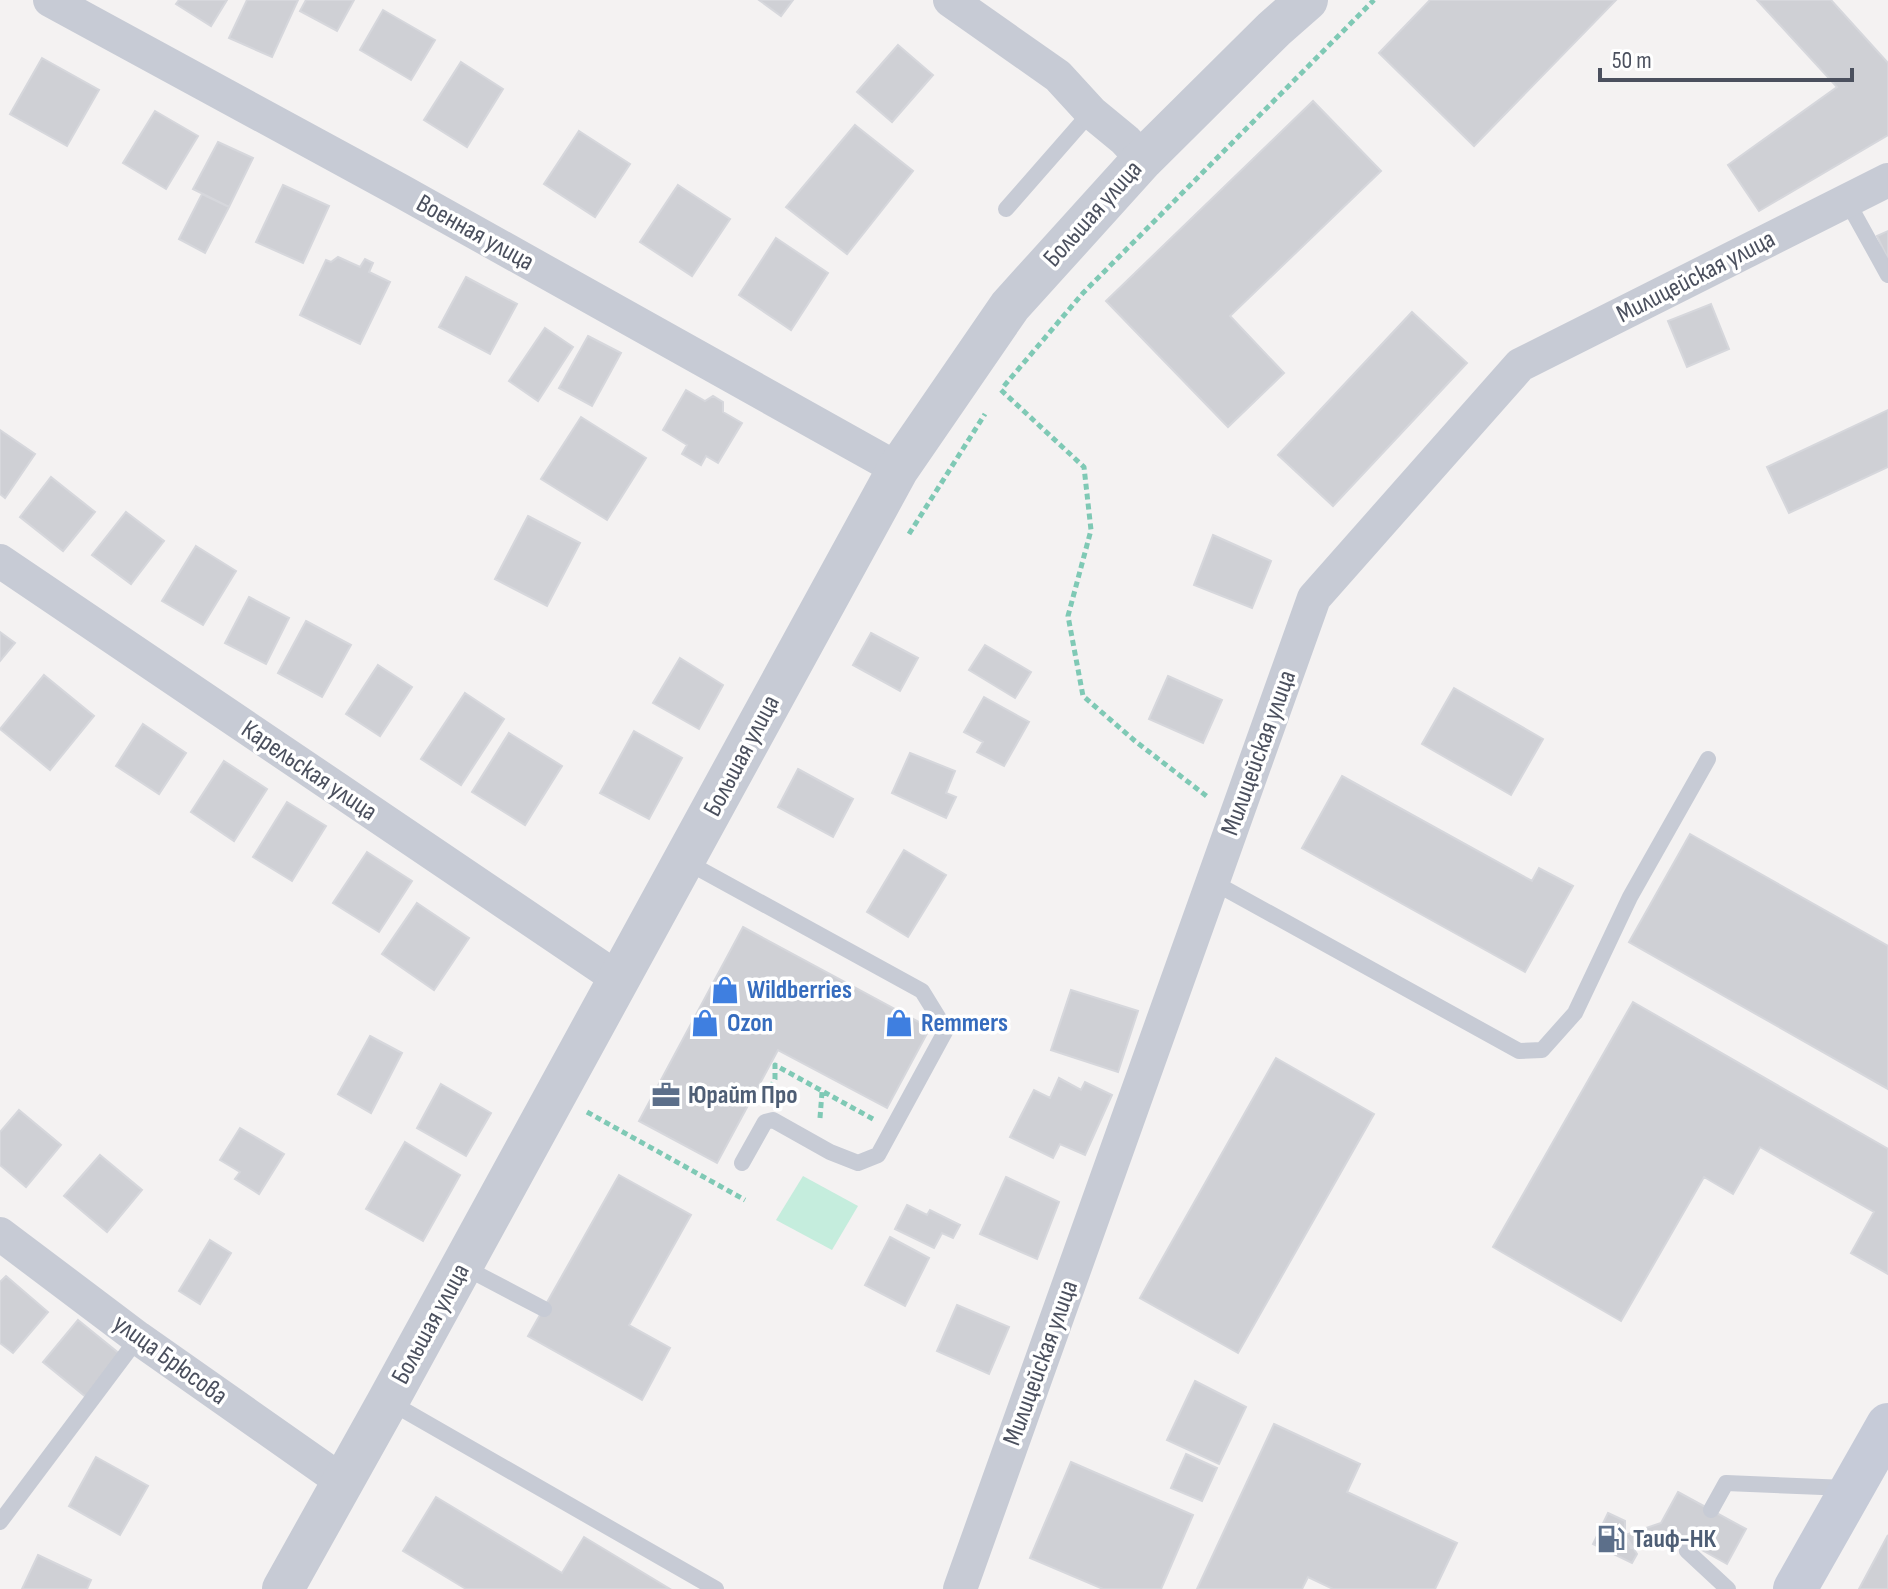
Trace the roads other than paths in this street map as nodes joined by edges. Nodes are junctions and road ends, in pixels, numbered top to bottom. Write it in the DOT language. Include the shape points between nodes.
graph roads {
  1 [pos="50,0"];
  2 [pos="950,0"];
  3 [pos="1307,0"];
  4 [pos="1091,112"];
  5 [pos="1143,159"];
  6 [pos="1888,180"];
  7 [pos="1847,201"];
  8 [pos="1006,209"];
  9 [pos="1888,275"];
  10 [pos="898,469"];
  11 [pos="0,561"];
  12 [pos="1708,759"];
  13 [pos="685,861"];
  14 [pos="1213,882"];
  15 [pos="620,980"];
  16 [pos="742,1163"];
  17 [pos="0,1234"];
  18 [pos="462,1266"];
  19 [pos="544,1309"];
  20 [pos="138,1338"];
  21 [pos="388,1401"];
  22 [pos="1888,1425"];
  23 [pos="343,1482"];
  24 [pos="1852,1488"];
  25 [pos="1711,1510"];
  26 [pos="0,1522"];
  27 [pos="1691,1544"];
  28 [pos="283,1589"];
  29 [pos="716,1589"];
  30 [pos="960,1589"];
  31 [pos="1728,1589"];
  32 [pos="1795,1589"];
  1 -- 10 [label="street, Военная улица"];
  2 -- 4 [label="street" via="1058,76"];
  3 -- 5 [label="street, Большая улица"];
  4 -- 5 [label="street"];
  4 -- 8 [label="lane"];
  5 -- 10 [label="street, Большая улица" via="1010,306"];
  6 -- 7 [label="street, Милицейская улица"];
  7 -- 9 [label="lane"];
  7 -- 14 [label="street, Милицейская улица" via="1520,365 1314,598"];
  10 -- 13 [label="street, Большая улица"];
  11 -- 15 [label="street, Карельская улица"];
  12 -- 14 [label="lane" via="1630,897 1575,1013 1542,1050 1519,1051"];
  13 -- 15 [label="street, Большая улица"];
  13 -- 16 [label="lane" via="922,991 946,1030 878,1155 858,1163 773,1120 765,1122"];
  14 -- 30 [label="street, Милицейская улица"];
  15 -- 18 [label="street, Большая улица"];
  17 -- 20 [label="street, улица Брюсова"];
  18 -- 19 [label="lane"];
  18 -- 21 [label="street, Большая улица"];
  20 -- 23 [label="street, улица Брюсова"];
  20 -- 26 [label="lane"];
  21 -- 23 [label="street, Большая улица"];
  21 -- 29 [label="lane"];
  22 -- 24 [label="main road"];
  23 -- 28 [label="street, Большая улица"];
  24 -- 25 [label="lane" via="1726,1483"];
  24 -- 32 [label="main road"];
  27 -- 31 [label="lane" via="1687,1551"];
}
